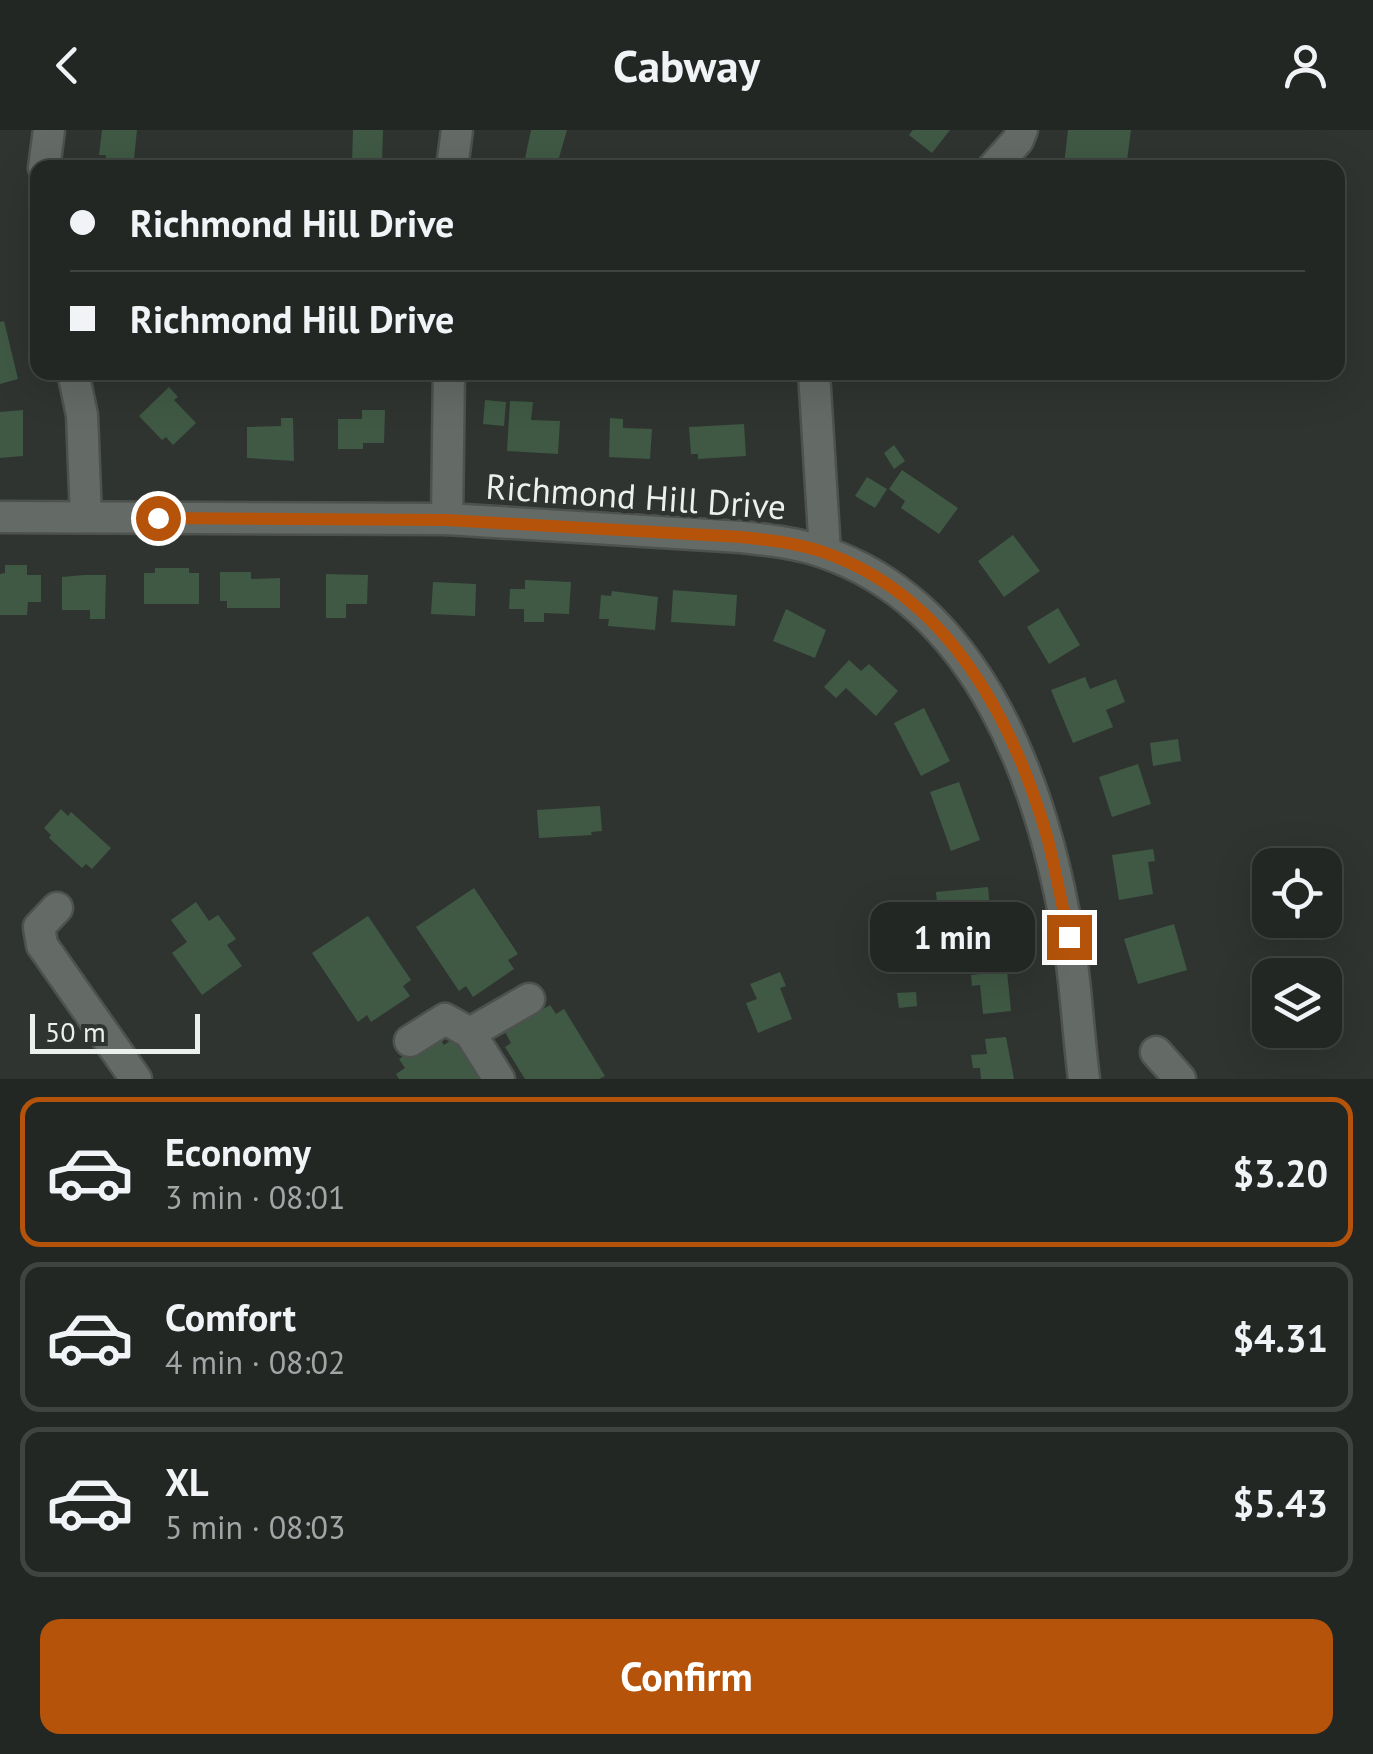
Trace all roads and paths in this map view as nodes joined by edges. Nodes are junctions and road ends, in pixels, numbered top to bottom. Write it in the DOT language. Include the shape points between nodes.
graph roads {
  1 [pos="50,130"];
  2 [pos="457,130"];
  3 [pos="1022,130"];
  4 [pos="45,160"];
  5 [pos="453,160"];
  6 [pos="1000,160"];
  7 [pos="75,380"];
  8 [pos="449,380"];
  9 [pos="814,380"];
  10 [pos="0,517"];
  11 [pos="86,517"];
  12 [pos="447,520"];
  13 [pos="824,552"];
  14 [pos="57,908"];
  15 [pos="529,999"];
  16 [pos="470,1033"];
  17 [pos="410,1041"];
  18 [pos="1156,1052"];
  19 [pos="136,1079"];
  20 [pos="500,1079"];
  21 [pos="1084,1079"];
  22 [pos="1180,1079"];
  1 -- 4 [label="street"];
  2 -- 5 [label="street"];
  3 -- 6 [label="street"];
  7 -- 11 [label="street"];
  8 -- 12 [label="street"];
  9 -- 13 [label="street"];
  10 -- 11 [label="street, Richmond Hill Drive"];
  11 -- 12 [label="street, Richmond Hill Drive"];
  12 -- 13 [label="street, Richmond Hill Drive" via="741,537"];
  13 -- 21 [label="street, Richmond Hill Drive" via="894,588 930,616 974,671 1016,752 1048,839 1069,937"];
  14 -- 19 [label="street" via="39,928 42,945"];
  15 -- 16 [label="street"];
  16 -- 17 [label="street" via="445,1019"];
  16 -- 20 [label="street"];
  18 -- 22 [label="street"];
}
